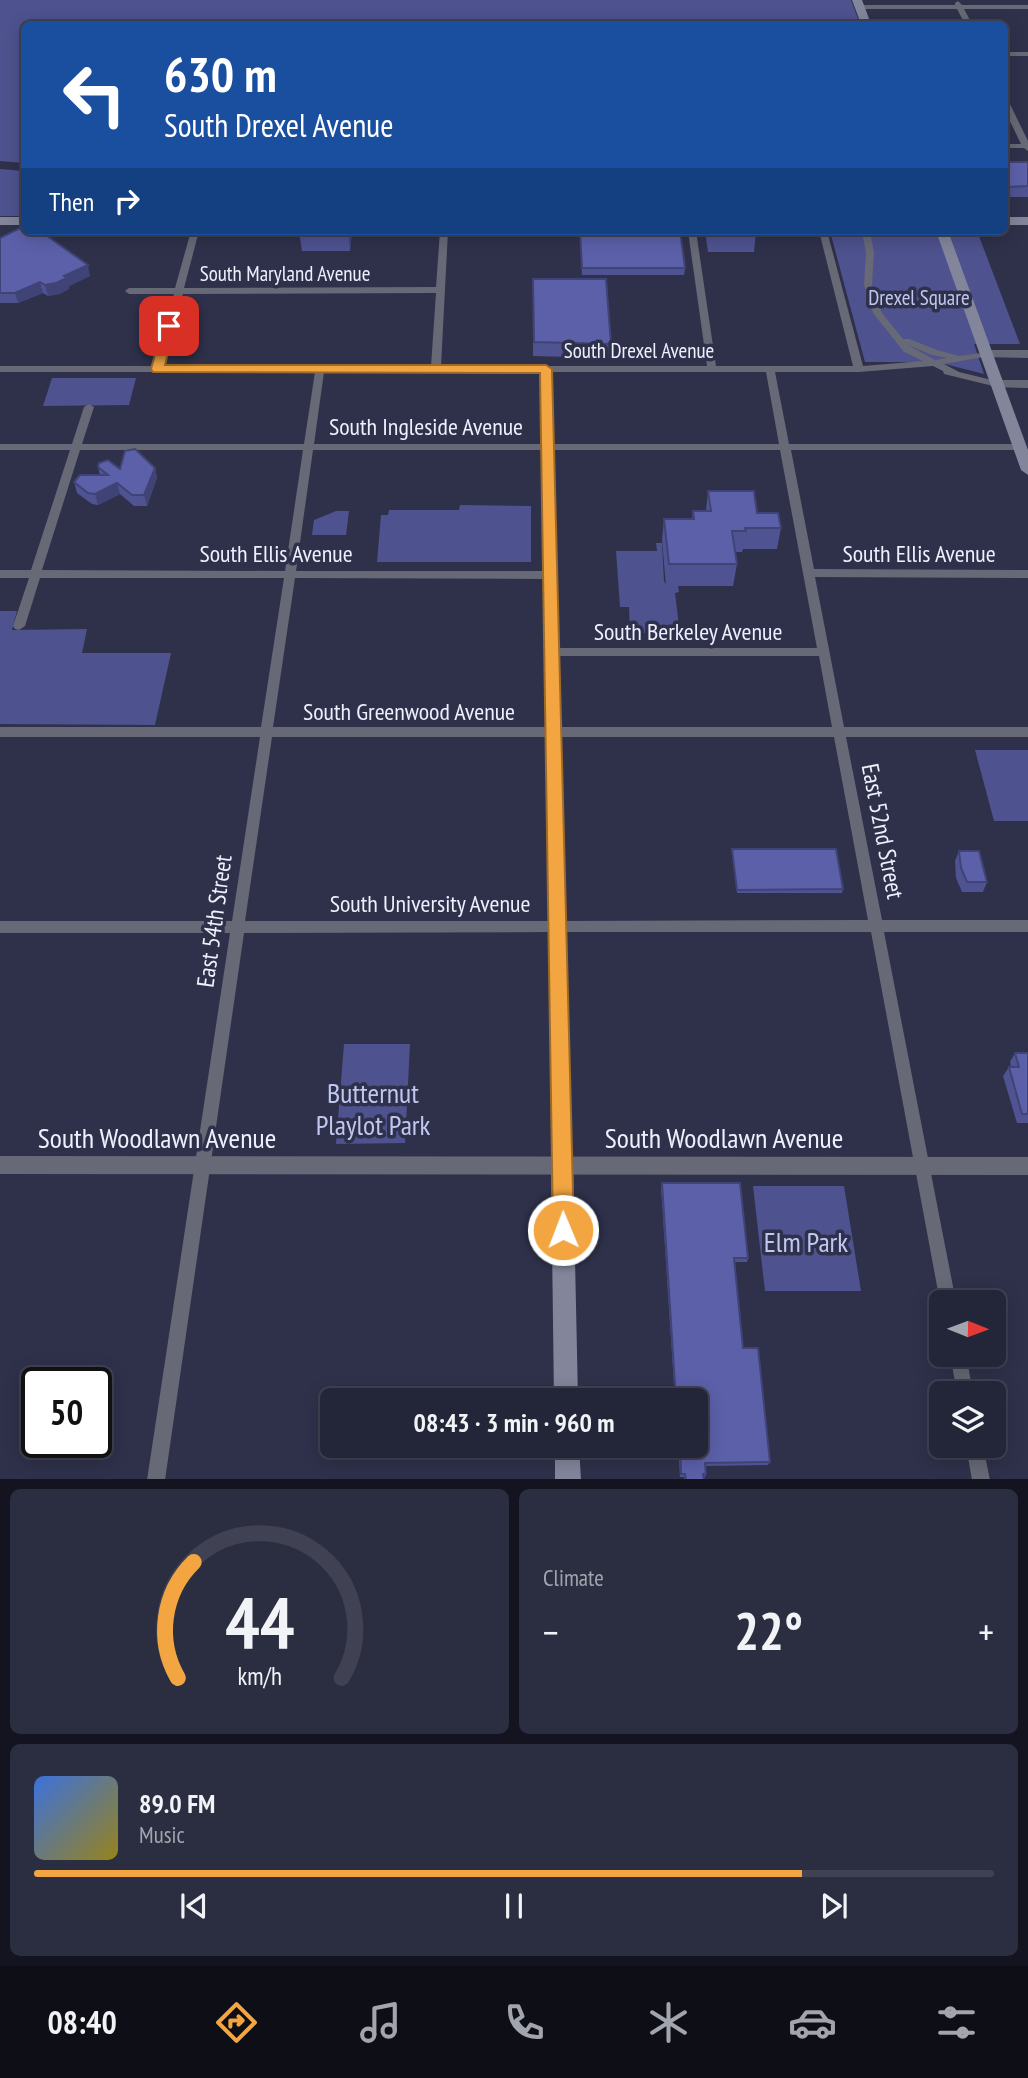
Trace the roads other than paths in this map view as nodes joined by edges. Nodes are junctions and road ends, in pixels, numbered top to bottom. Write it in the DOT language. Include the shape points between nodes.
graph roads {
  1 [pos="858,3"];
  2 [pos="958,3"];
  3 [pos="1028,7"];
  4 [pos="865,21"];
  5 [pos="967,21"];
  6 [pos="1008,54"];
  7 [pos="1028,54"];
  8 [pos="1008,108"];
  9 [pos="1008,146"];
  10 [pos="1027,148"];
  11 [pos="0,221"];
  12 [pos="21,221"];
  13 [pos="1008,221"];
  14 [pos="1028,221"];
  15 [pos="194,235"];
  16 [pos="444,235"];
  17 [pos="693,235"];
  18 [pos="824,235"];
  19 [pos="867,235"];
  20 [pos="943,235"];
  21 [pos="179,290"];
  22 [pos="441,290"];
  23 [pos="129,291"];
  24 [pos="986,354"];
  25 [pos="1028,354"];
  26 [pos="967,357"];
  27 [pos="933,358"];
  28 [pos="0,369"];
  29 [pos="158,369"];
  30 [pos="320,369"];
  31 [pos="436,369"];
  32 [pos="546,369"];
  33 [pos="712,369"];
  34 [pos="770,369"];
  35 [pos="859,369"];
  36 [pos="954,372"];
  37 [pos="997,384"];
  38 [pos="1028,384"];
  39 [pos="89,407"];
  40 [pos="0,447"];
  41 [pos="76,447"];
  42 [pos="309,447"];
  43 [pos="548,447"];
  44 [pos="785,447"];
  45 [pos="1020,447"];
  46 [pos="1028,470"];
  47 [pos="809,573"];
  48 [pos="0,574"];
  49 [pos="36,574"];
  50 [pos="290,574"];
  51 [pos="1028,574"];
  52 [pos="552,575"];
  53 [pos="19,626"];
  54 [pos="553,652"];
  55 [pos="824,652"];
  56 [pos="0,732"];
  57 [pos="554,732"];
  58 [pos="839,732"];
  59 [pos="1028,732"];
  60 [pos="266,733"];
  61 [pos="238,925"];
  62 [pos="558,926"];
  63 [pos="876,926"];
  64 [pos="1028,926"];
  65 [pos="0,927"];
  66 [pos="0,1165"];
  67 [pos="203,1165"];
  68 [pos="562,1165"];
  69 [pos="922,1165"];
  70 [pos="1028,1166"];
  71 [pos="946,1290"];
  72 [pos="566,1388"];
  73 [pos="567,1458"];
  74 [pos="977,1458"];
  75 [pos="156,1479"];
  76 [pos="568,1479"];
  77 [pos="981,1479"];
  1 -- 2 [label="street"];
  1 -- 4 [label="main road"];
  2 -- 3 [label="street"];
  2 -- 5 [label="street"];
  6 -- 7 [label="street"];
  8 -- 10 [label="street"];
  9 -- 10 [label="street"];
  11 -- 12 [label="main road"];
  13 -- 14 [label="main road"];
  15 -- 21 [label="street"];
  16 -- 22 [label="street"];
  17 -- 33 [label="street"];
  18 -- 35 [label="street"];
  19 -- 27 [label="street" via="870,295 878,313 907,350"];
  20 -- 24 [label="main road"];
  21 -- 22 [label="street, South Maryland Avenue"];
  21 -- 23 [label="street, South Maryland Avenue"];
  21 -- 29 [label="street"];
  22 -- 31 [label="street"];
  24 -- 25 [label="street"];
  24 -- 26 [label="street, South Drexel Avenue"];
  24 -- 37 [label="main road"];
  26 -- 27 [label="street, South Drexel Avenue"];
  27 -- 35 [label="street, South Drexel Avenue"];
  27 -- 36 [label="street"];
  28 -- 29 [label="street, South Drexel Avenue"];
  29 -- 30 [label="street, South Drexel Avenue"];
  30 -- 31 [label="street, South Drexel Avenue"];
  30 -- 42 [label="street, East 54th Street"];
  31 -- 32 [label="street, South Drexel Avenue"];
  32 -- 33 [label="street, South Drexel Avenue"];
  32 -- 43 [label="street"];
  33 -- 34 [label="street, South Drexel Avenue"];
  34 -- 35 [label="street, South Drexel Avenue"];
  34 -- 44 [label="street, East 52nd Street"];
  35 -- 36 [label="street, South Drexel Avenue"];
  36 -- 37 [label="street, South Drexel Avenue"];
  37 -- 38 [label="street"];
  37 -- 45 [label="main road"];
  39 -- 41 [label="street"];
  40 -- 41 [label="street, South Ingleside Avenue"];
  41 -- 42 [label="street, South Ingleside Avenue"];
  41 -- 49 [label="street"];
  42 -- 43 [label="street, South Ingleside Avenue"];
  42 -- 50 [label="street, East 54th Street"];
  43 -- 44 [label="street, South Ingleside Avenue"];
  43 -- 52 [label="street"];
  44 -- 45 [label="street, South Ingleside Avenue"];
  44 -- 47 [label="street, East 52nd Street"];
  45 -- 46 [label="main road"];
  47 -- 51 [label="street, South Ellis Avenue"];
  47 -- 55 [label="street, East 52nd Street"];
  48 -- 49 [label="street, South Ellis Avenue"];
  49 -- 50 [label="street, South Ellis Avenue"];
  49 -- 53 [label="street"];
  50 -- 52 [label="street, South Ellis Avenue"];
  50 -- 60 [label="street, East 54th Street"];
  52 -- 54 [label="street"];
  54 -- 55 [label="street, South Berkeley Avenue"];
  54 -- 57 [label="street"];
  55 -- 58 [label="street, East 52nd Street"];
  56 -- 60 [label="street, South Greenwood Avenue"];
  57 -- 58 [label="street, South Greenwood Avenue"];
  57 -- 60 [label="street, South Greenwood Avenue"];
  57 -- 62 [label="street"];
  58 -- 59 [label="street, South Greenwood Avenue"];
  58 -- 63 [label="street, East 52nd Street"];
  60 -- 61 [label="street, East 54th Street"];
  61 -- 62 [label="street, South University Avenue"];
  61 -- 65 [label="street, South University Avenue"];
  61 -- 67 [label="street, East 54th Street"];
  62 -- 63 [label="street, South University Avenue"];
  62 -- 68 [label="street"];
  63 -- 64 [label="street, South University Avenue"];
  63 -- 69 [label="street, East 52nd Street"];
  66 -- 67 [label="street, South Woodlawn Avenue"];
  67 -- 68 [label="street, South Woodlawn Avenue"];
  67 -- 75 [label="street, East 54th Street"];
  68 -- 69 [label="street, South Woodlawn Avenue"];
  68 -- 72 [label="main road"];
  69 -- 70 [label="street, South Woodlawn Avenue"];
  69 -- 71 [label="street, East 52nd Street"];
  73 -- 76 [label="main road"];
  74 -- 77 [label="street"];
}
